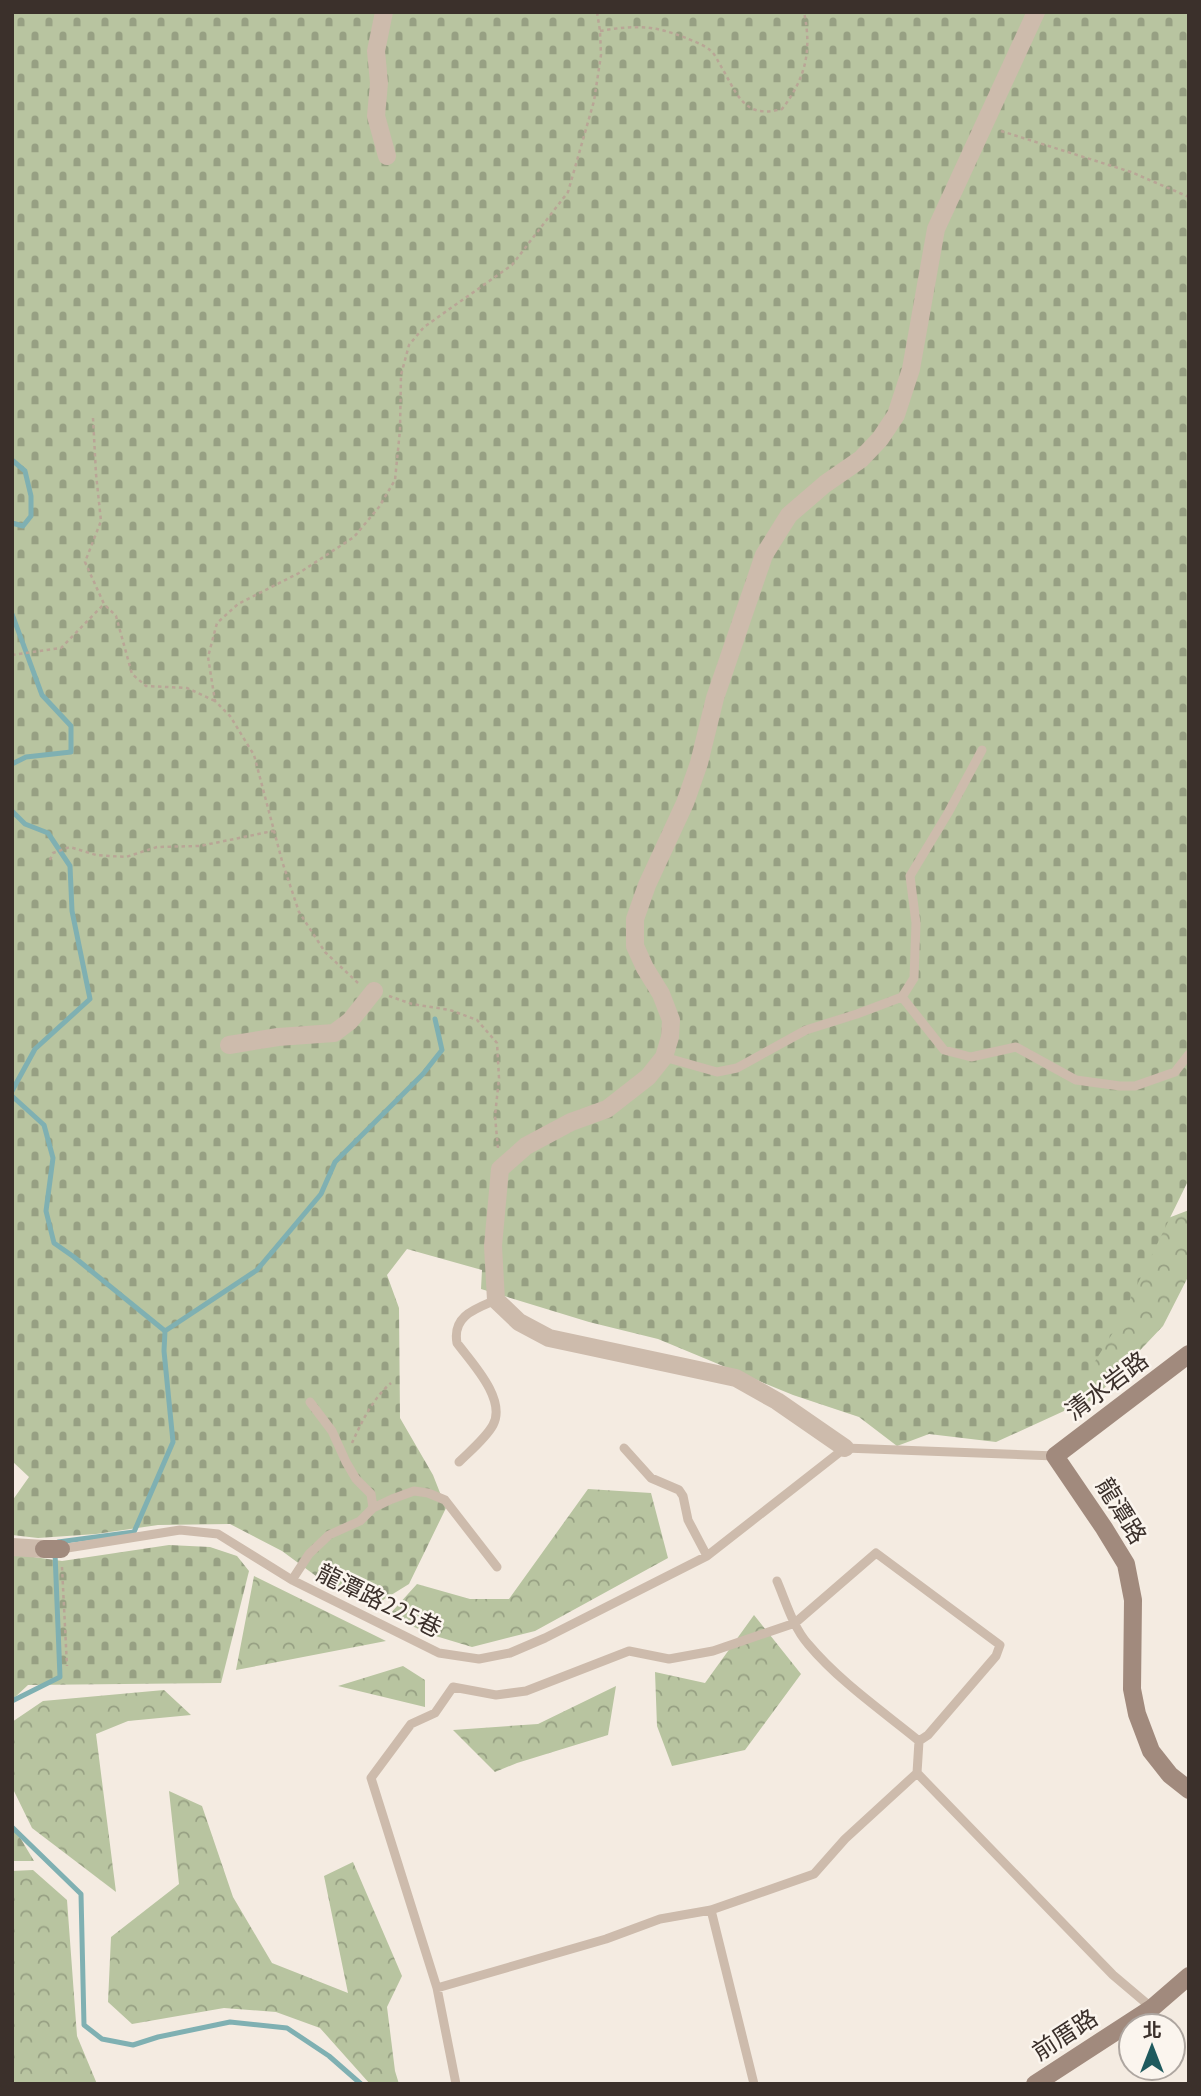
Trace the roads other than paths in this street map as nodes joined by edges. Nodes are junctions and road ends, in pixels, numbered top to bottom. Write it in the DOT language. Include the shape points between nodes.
graph roads {
  1 [pos="384,12"];
  2 [pos="1036,12"];
  3 [pos="387,156"];
  4 [pos="982,750"];
  5 [pos="374,991"];
  6 [pos="902,997"];
  7 [pos="229,1045"];
  8 [pos="1189,1054"];
  9 [pos="664,1058"];
  10 [pos="496,1300"];
  11 [pos="1189,1354"];
  12 [pos="310,1402"];
  13 [pos="624,1448"];
  14 [pos="845,1448"];
  15 [pos="1055,1456"];
  16 [pos="459,1462"];
  17 [pos="373,1508"];
  18 [pos="12,1547"];
  19 [pos="53,1549"];
  20 [pos="707,1556"];
  21 [pos="497,1567"];
  22 [pos="292,1580"];
  23 [pos="777,1581"];
  24 [pos="795,1623"];
  25 [pos="919,1741"];
  26 [pos="917,1773"];
  27 [pos="1189,1790"];
  28 [pos="711,1910"];
  29 [pos="1189,1976"];
  30 [pos="437,1988"];
  31 [pos="1152,2008"];
  32 [pos="456,2084"];
  33 [pos="754,2084"];
  34 [pos="1035,2084"];
  1 -- 3 [label="street" via="376,51 376,116"];
  2 -- 9 [label="street" via="936,229 911,369 896,415 861,458 789,515 764,555 715,698 699,764 635,919 635,946 671,1020"];
  4 -- 6 [label="lane" via="910,876 916,923 914,978"];
  5 -- 7 [label="street" via="334,1033"];
  6 -- 8 [label="lane" via="944,1049 971,1057 1016,1047 1076,1080 1135,1086 1175,1072"];
  6 -- 9 [label="lane" via="807,1030 737,1068 717,1072"];
  9 -- 10 [label="street" via="607,1109 526,1146 500,1169 492,1246"];
  10 -- 14 [label="street" via="519,1322 549,1338 737,1378"];
  10 -- 16 [label="lane" via="465,1314 455,1334 491,1389 495,1406 492,1426"];
  11 -- 15 [label="street, 清水岩路"];
  12 -- 17 [label="lane" via="332,1431 356,1479 370,1494"];
  13 -- 20 [label="lane" via="651,1478 679,1490"];
  14 -- 15 [label="lane"];
  14 -- 20 [label="lane, 龍潭路225巷"];
  15 -- 27 [label="street, 龍潭路" via="1126,1564 1133,1600 1132,1689 1137,1714 1151,1751"];
  17 -- 21 [label="lane" via="414,1491 445,1500"];
  17 -- 22 [label="lane" via="360,1521 329,1535"];
  18 -- 19 [label="street"];
  19 -- 22 [label="lane, 龍潭路225巷" via="180,1530 218,1534"];
  20 -- 22 [label="lane, 龍潭路225巷" via="545,1638 510,1653 479,1659 439,1653"];
  23 -- 24 [label="lane"];
  24 -- 25 [label="lane" via="807,1643 844,1680"];
  24 -- 25 [label="lane" via="876,1553 1000,1645 996,1656"];
  24 -- 30 [label="lane" via="713,1651 669,1658 629,1651 526,1691 496,1695 453,1687 435,1713 411,1724 371,1778"];
  25 -- 26 [label="lane"];
  26 -- 28 [label="lane" via="814,1874"];
  26 -- 31 [label="lane" via="1113,1975"];
  28 -- 30 [label="lane" via="660,1919"];
  28 -- 33 [label="lane"];
  29 -- 31 [label="street, 前厝路"];
  30 -- 32 [label="lane"];
  31 -- 34 [label="street, 前厝路"];
}
